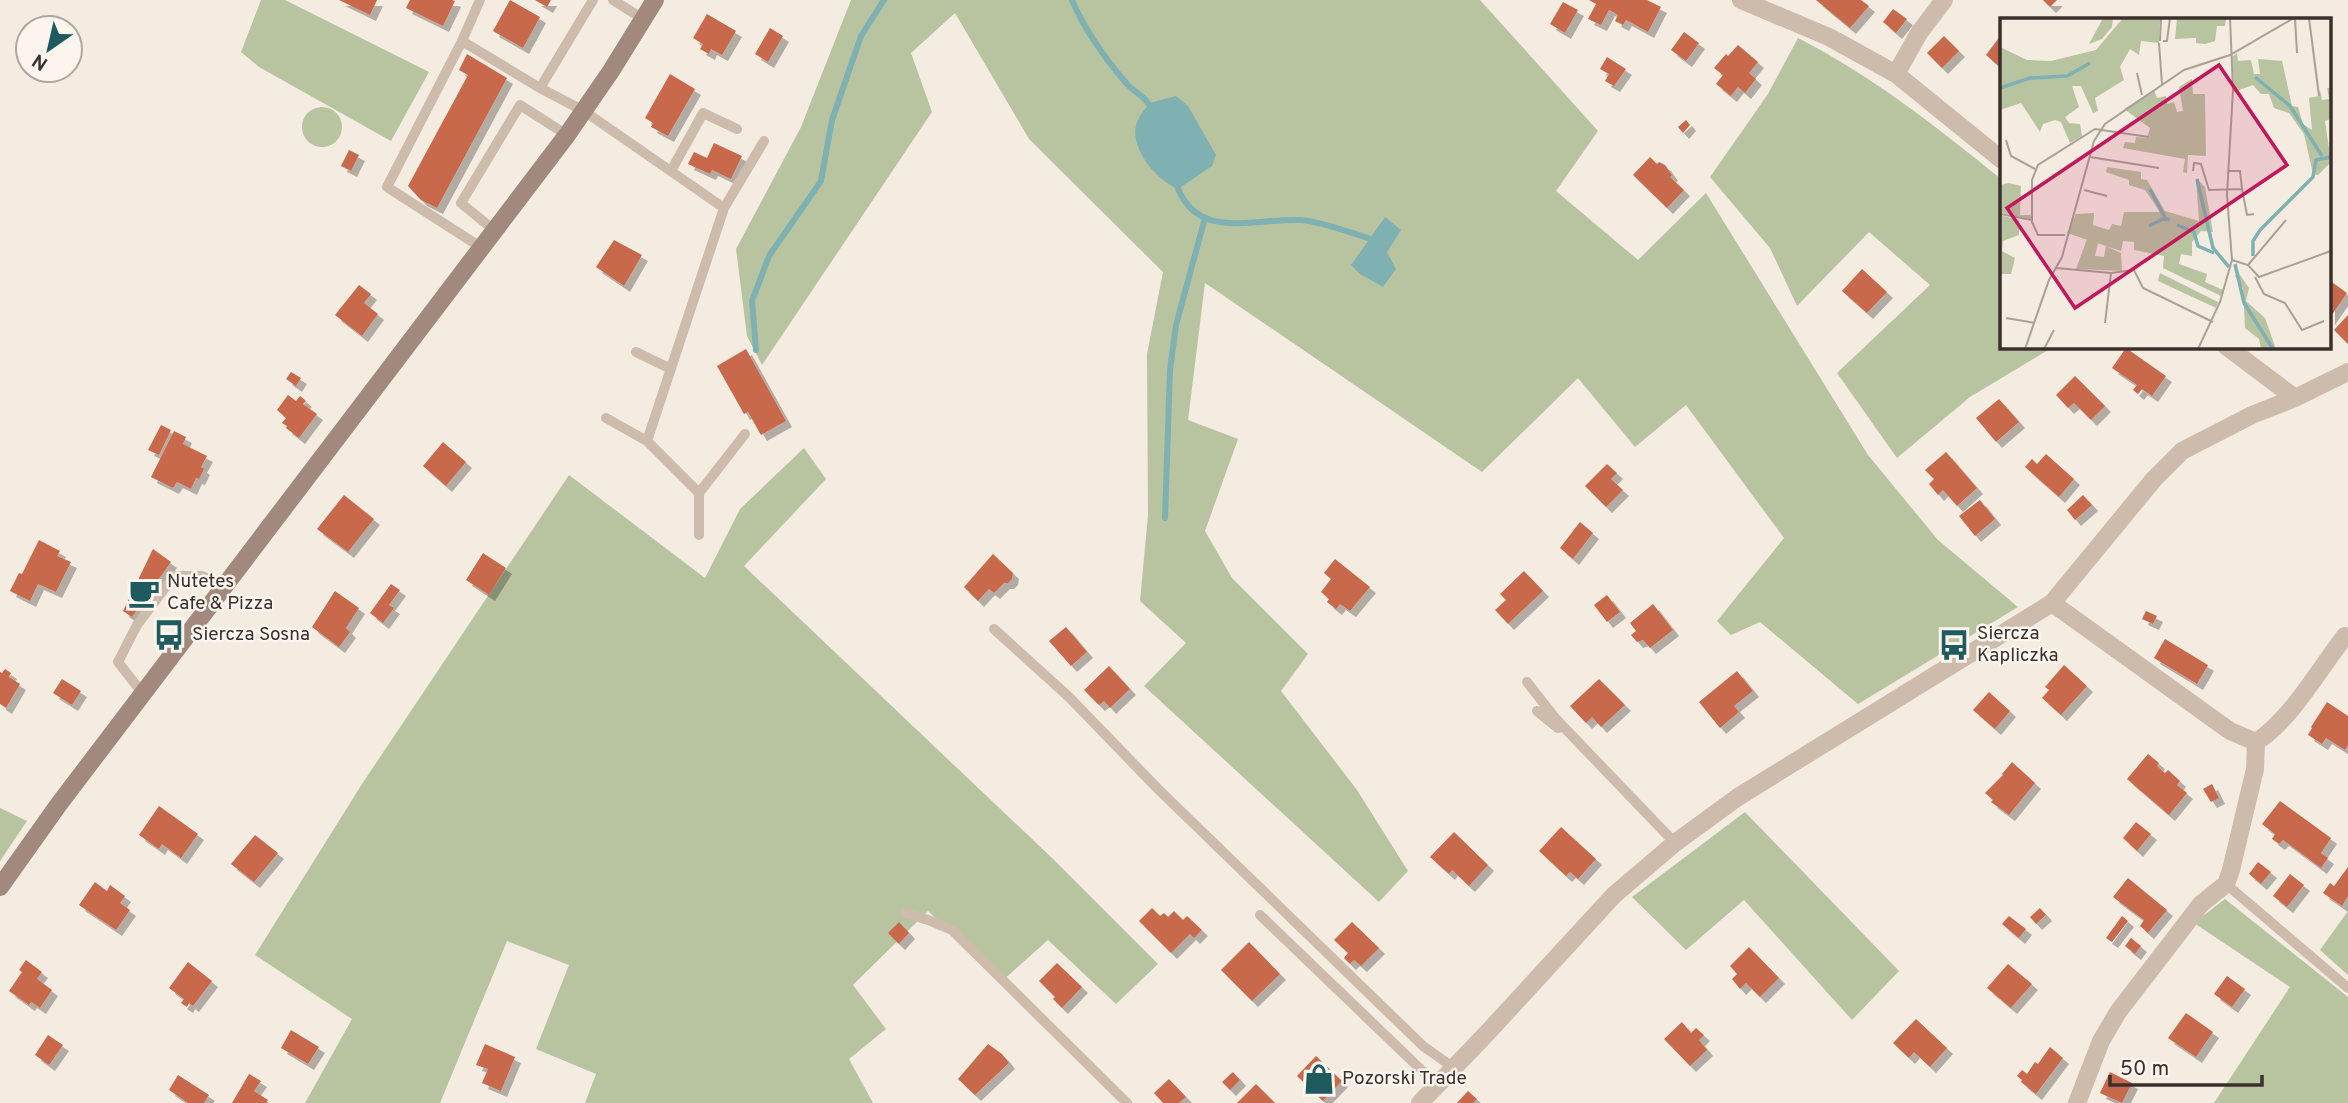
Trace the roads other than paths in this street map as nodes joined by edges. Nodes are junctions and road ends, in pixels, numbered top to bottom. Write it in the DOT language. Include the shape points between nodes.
graph roads {
  1 [pos="480,0"];
  2 [pos="593,0"];
  3 [pos="613,0"];
  4 [pos="654,0"];
  5 [pos="1741,0"];
  6 [pos="1944,0"];
  7 [pos="643,19"];
  8 [pos="462,41"];
  9 [pos="1896,74"];
  10 [pos="540,88"];
  11 [pos="584,111"];
  12 [pos="737,129"];
  13 [pos="567,135"];
  14 [pos="764,141"];
  15 [pos="2000,159"];
  16 [pos="671,171"];
  17 [pos="724,208"];
  18 [pos="495,231"];
  19 [pos="482,248"];
  20 [pos="2229,348"];
  21 [pos="636,352"];
  22 [pos="670,369"];
  23 [pos="2348,372"];
  24 [pos="2295,398"];
  25 [pos="606,418"];
  26 [pos="745,435"];
  27 [pos="646,441"];
  28 [pos="699,493"];
  29 [pos="699,535"];
  30 [pos="225,586"];
  31 [pos="2052,603"];
  32 [pos="994,629"];
  33 [pos="2345,636"];
  34 [pos="1527,682"];
  35 [pos="143,694"];
  36 [pos="1537,711"];
  37 [pos="2256,742"];
  38 [pos="1591,755"];
  39 [pos="1675,843"];
  40 [pos="2226,884"];
  41 [pos="0,887"];
  42 [pos="905,914"];
  43 [pos="1260,915"];
  44 [pos="2348,988"];
  45 [pos="1454,1068"];
  46 [pos="1437,1085"];
  47 [pos="1127,1103"];
  48 [pos="1420,1103"];
  49 [pos="2077,1103"];
  1 -- 8 [label="lane"];
  2 -- 10 [label="lane"];
  3 -- 7 [label="lane"];
  4 -- 7 [label="street"];
  5 -- 9 [label="street" via="1829,37"];
  6 -- 9 [label="street"];
  7 -- 11 [label="street"];
  8 -- 10 [label="lane"];
  8 -- 19 [label="lane" via="387,187"];
  9 -- 15 [label="street"];
  10 -- 11 [label="lane"];
  11 -- 13 [label="street"];
  11 -- 16 [label="lane"];
  12 -- 16 [label="lane" via="703,113"];
  13 -- 18 [label="street"];
  13 -- 18 [label="lane" via="520,105 461,203"];
  14 -- 17 [label="lane"];
  16 -- 17 [label="lane"];
  17 -- 22 [label="lane"];
  18 -- 19 [label="street"];
  19 -- 30 [label="street"];
  20 -- 24 [label="street"];
  21 -- 22 [label="lane"];
  22 -- 27 [label="lane"];
  23 -- 24 [label="street"];
  24 -- 31 [label="street" via="2182,451"];
  25 -- 27 [label="lane"];
  26 -- 28 [label="lane"];
  27 -- 28 [label="lane"];
  28 -- 29 [label="lane"];
  30 -- 35 [label="street"];
  30 -- 35 [label="lane" via="202,576 174,576 137,625 118,662"];
  31 -- 37 [label="street" via="2230,731"];
  31 -- 39 [label="street" via="1738,797"];
  32 -- 45 [label="lane" via="1069,697 1423,1046"];
  33 -- 37 [label="street" via="2278,724"];
  34 -- 38 [label="lane"];
  35 -- 41 [label="street"];
  36 -- 38 [label="lane"];
  37 -- 40 [label="street" via="2255,769"];
  38 -- 39 [label="lane"];
  39 -- 45 [label="street" via="1614,895"];
  40 -- 44 [label="lane"];
  40 -- 49 [label="street" via="2201,904 2118,1012 2101,1041"];
  42 -- 47 [label="lane" via="952,930"];
  43 -- 46 [label="lane"];
  45 -- 46 [label="street"];
  46 -- 48 [label="street"];
}
